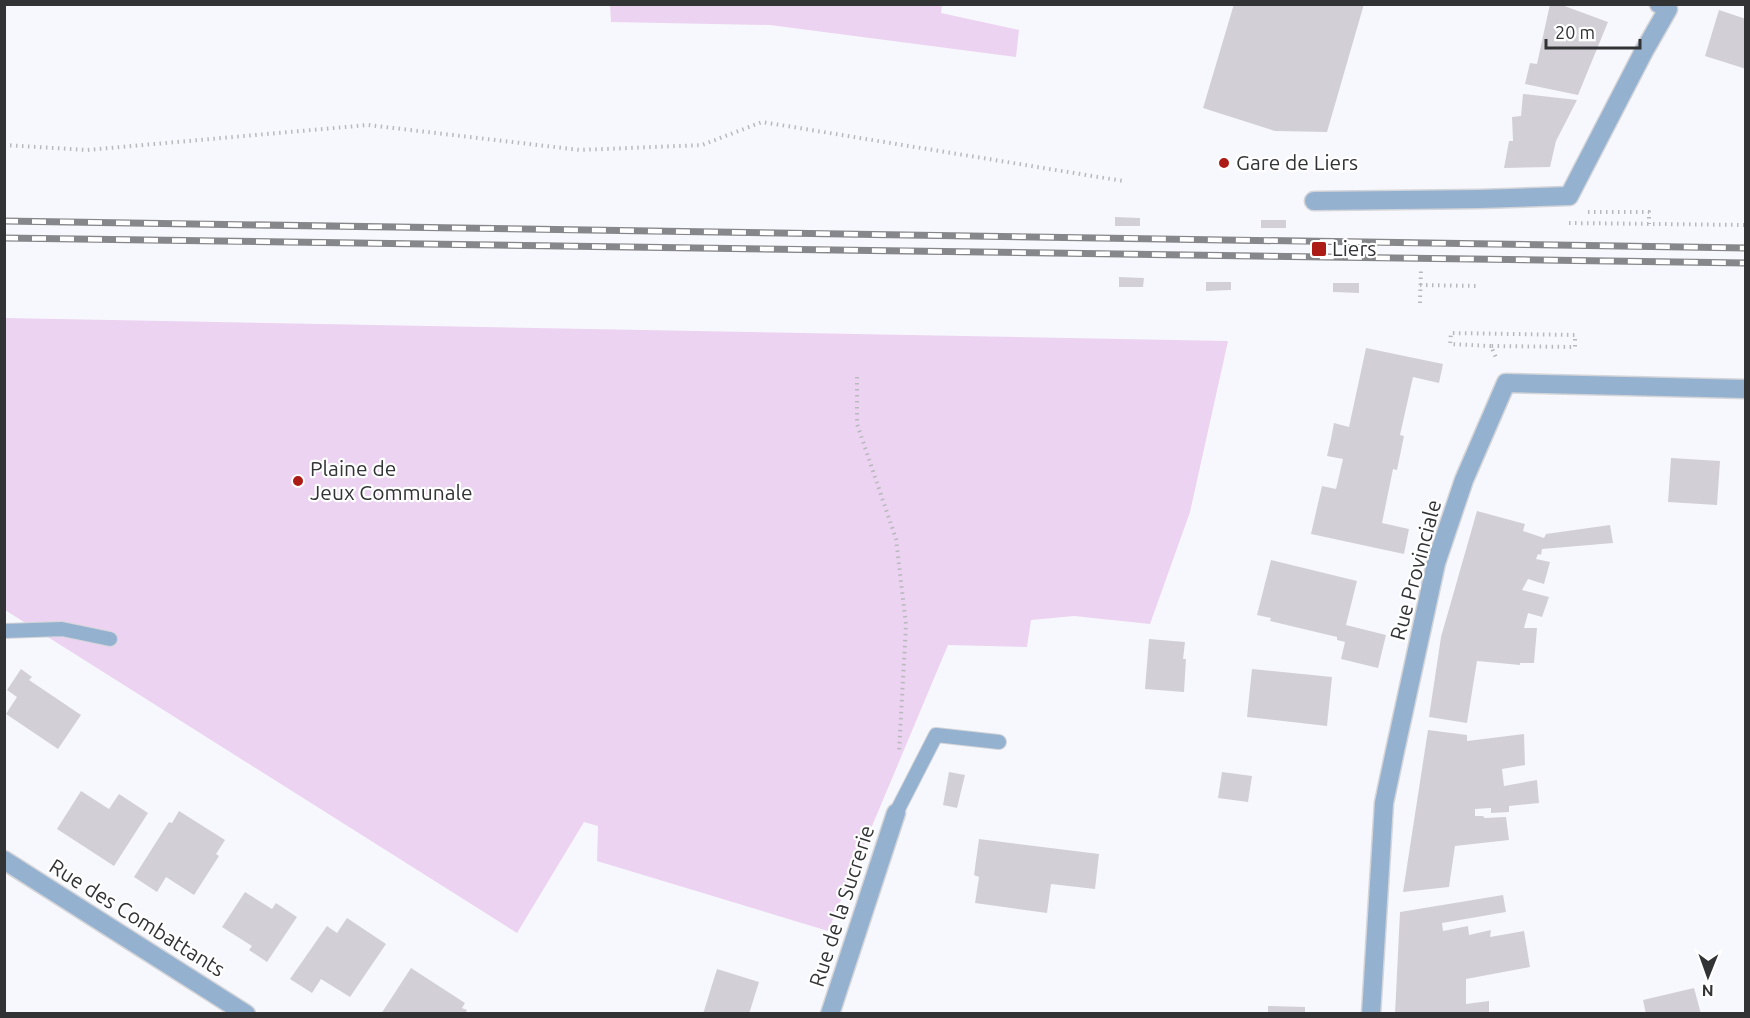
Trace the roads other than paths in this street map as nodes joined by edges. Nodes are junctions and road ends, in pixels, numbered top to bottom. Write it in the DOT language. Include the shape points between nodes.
graph roads {
  1 [pos="1666,6"];
  2 [pos="1314,201"];
  3 [pos="1746,389"];
  4 [pos="4,631"];
  5 [pos="110,639"];
  6 [pos="999,742"];
  7 [pos="896,813"];
  8 [pos="4,860"];
  9 [pos="246,1014"];
  10 [pos="830,1014"];
  11 [pos="1371,1014"];
  1 -- 2 [label="street" via="1569,196"];
  3 -- 11 [label="street, Rue Provinciale" via="1506,383 1464,480 1436,563 1384,802"];
  4 -- 5 [label="lane" via="62,629"];
  6 -- 7 [label="lane" via="936,735"];
  7 -- 10 [label="street, Rue de la Sucrerie"];
  8 -- 9 [label="street, Rue des Combattants"];
}
